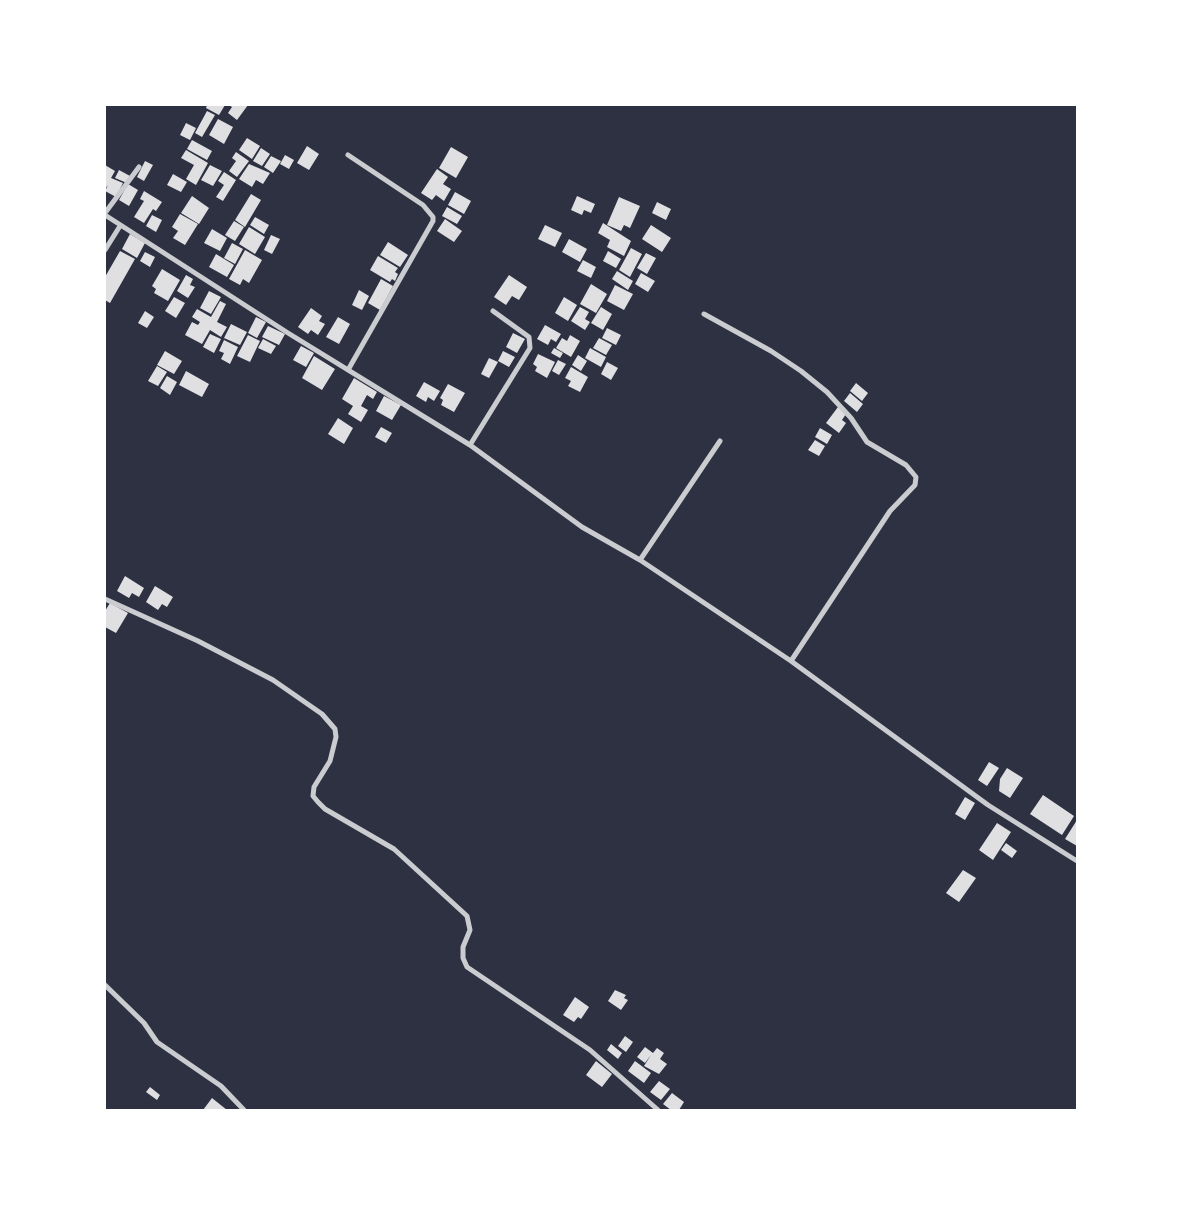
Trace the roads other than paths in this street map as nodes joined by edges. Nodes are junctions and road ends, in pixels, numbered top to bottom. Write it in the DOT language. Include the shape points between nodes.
graph roads {
  1 [pos="348,155"];
  2 [pos="139,167"];
  3 [pos="105,214"];
  4 [pos="120,226"];
  5 [pos="105,250"];
  6 [pos="493,311"];
  7 [pos="704,314"];
  8 [pos="348,370"];
  9 [pos="720,441"];
  10 [pos="470,445"];
  11 [pos="640,560"];
  12 [pos="105,599"];
  13 [pos="791,661"];
  14 [pos="1077,861"];
  15 [pos="105,985"];
  16 [pos="244,1110"];
  17 [pos="658,1110"];
  1 -- 8 [label="street" via="423,205 434,217"];
  2 -- 3 [label="street"];
  3 -- 4 [label="street"];
  4 -- 5 [label="street"];
  4 -- 8 [label="street"];
  6 -- 10 [label="street" via="529,336 530,348"];
  7 -- 13 [label="street" via="801,371 827,392 867,442 906,465 916,477 915,485 890,511"];
  8 -- 10 [label="street"];
  9 -- 11 [label="street"];
  10 -- 11 [label="street" via="582,527"];
  11 -- 13 [label="street"];
  12 -- 17 [label="street" via="198,641 273,680 322,714 335,729 336,737 330,760 314,787 313,796 318,802 394,849 467,916 470,930 463,958 467,967 590,1050"];
  13 -- 14 [label="street" via="988,805"];
  15 -- 16 [label="street" via="144,1024 157,1042 221,1086"];
}
